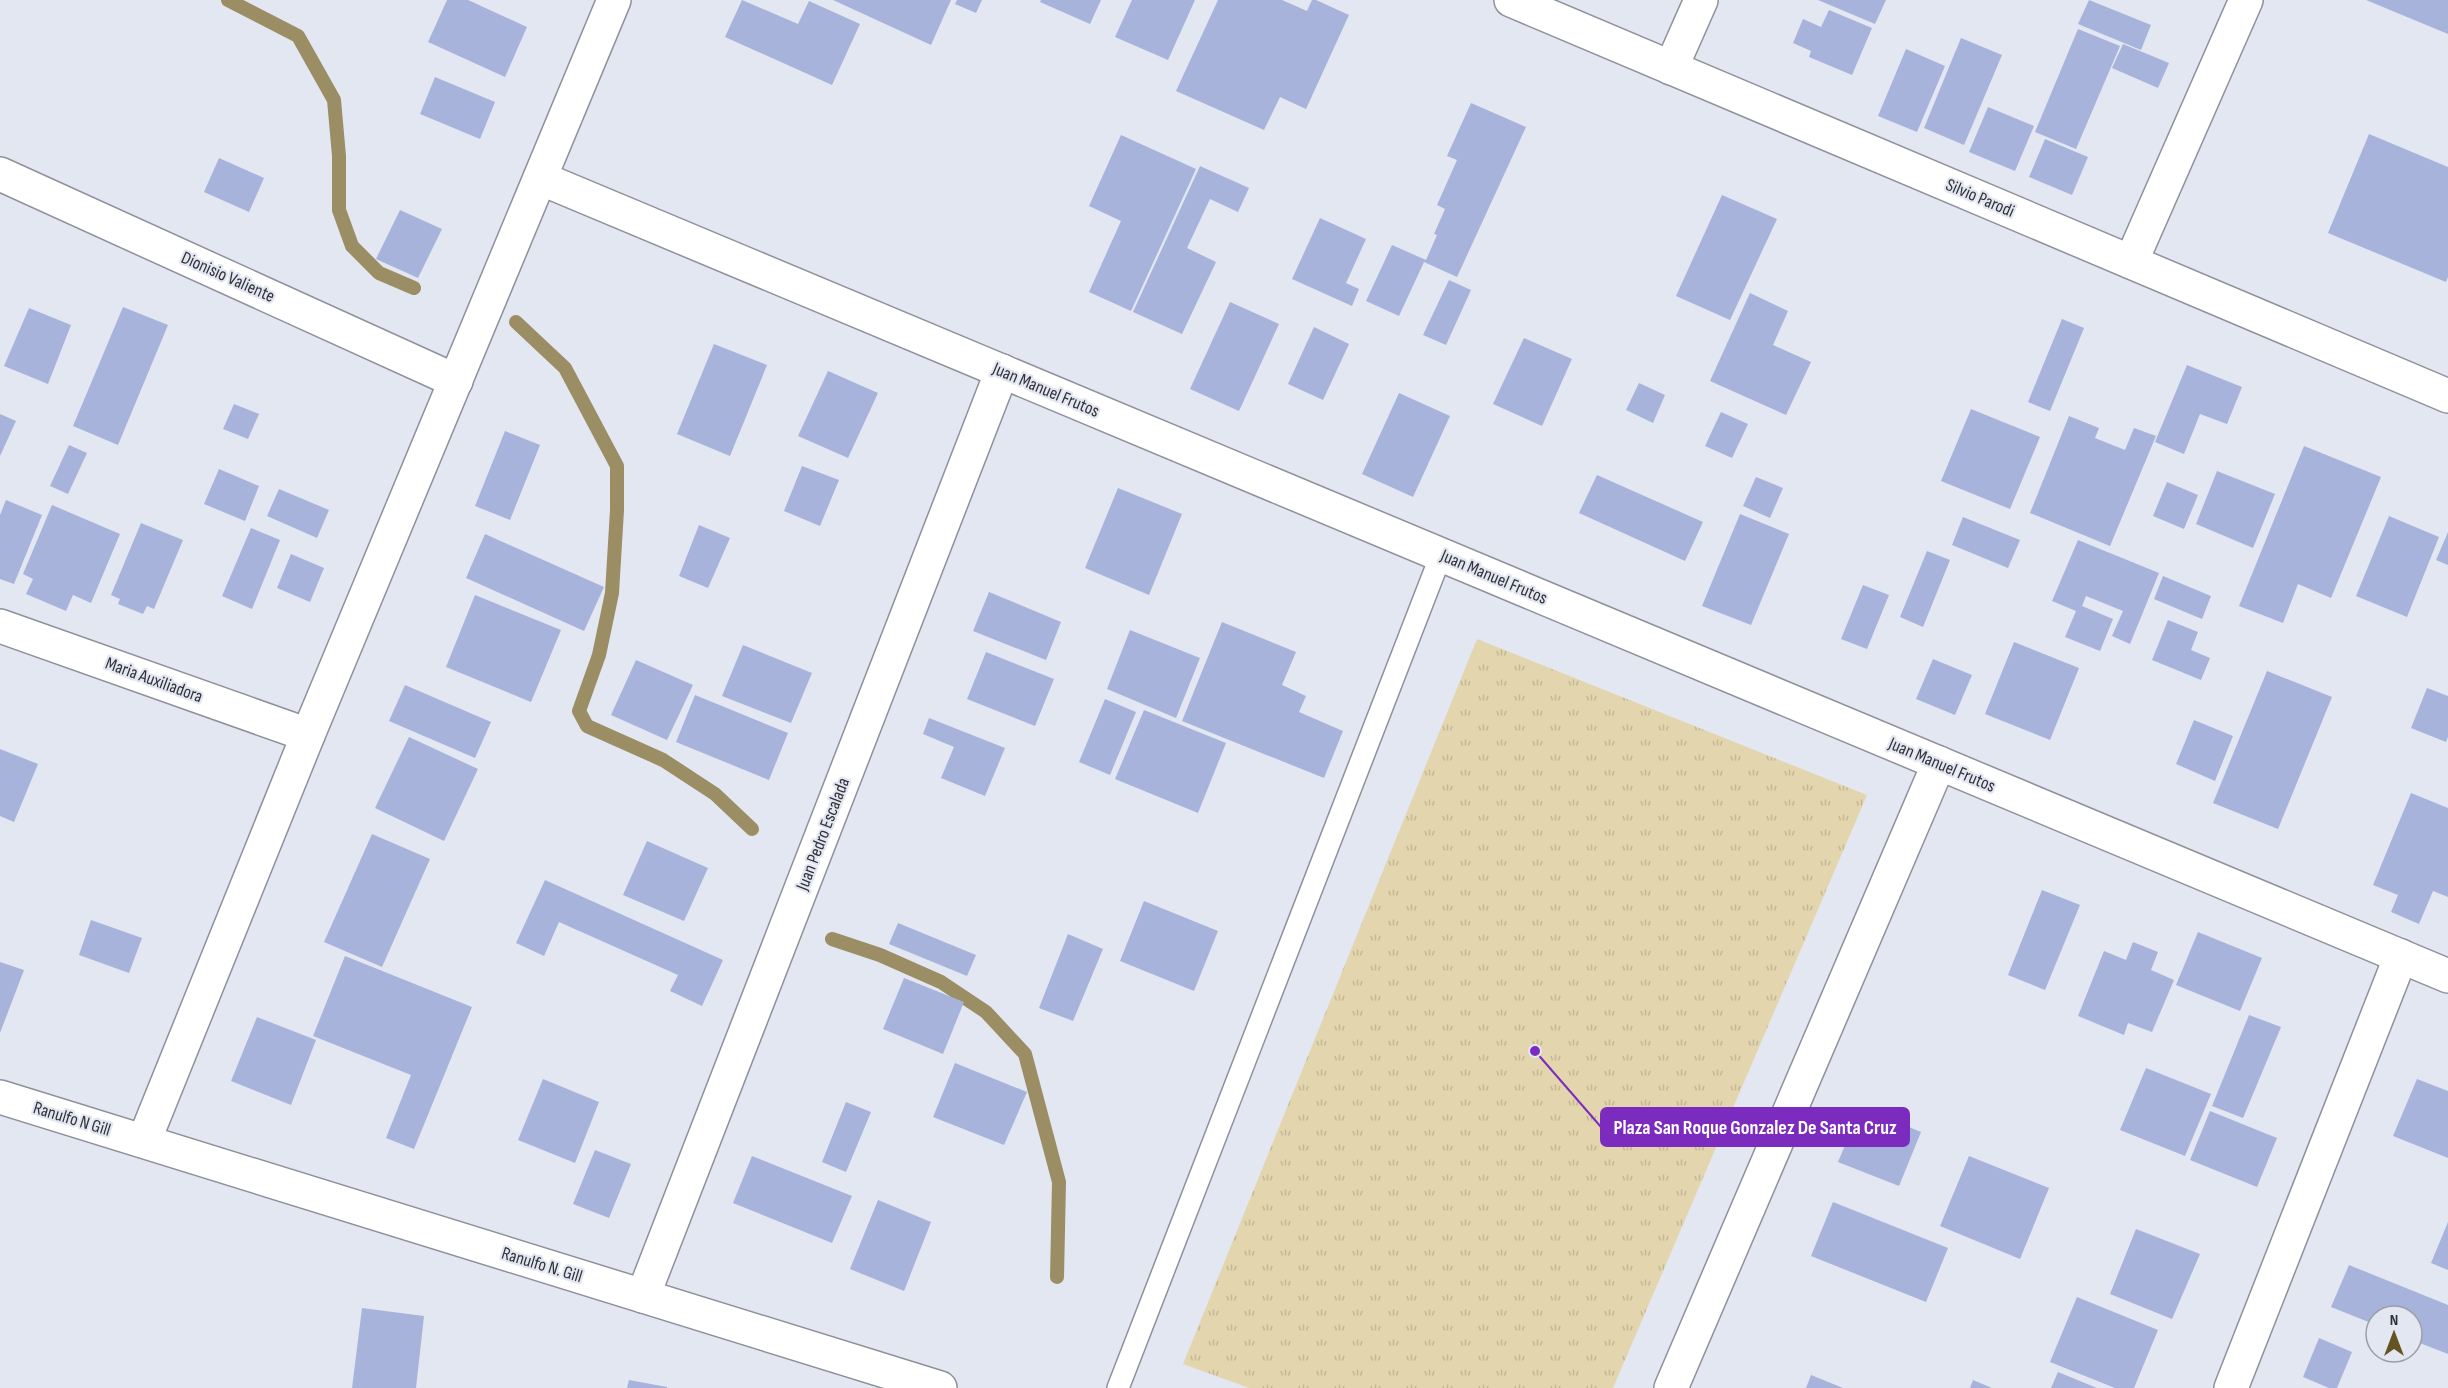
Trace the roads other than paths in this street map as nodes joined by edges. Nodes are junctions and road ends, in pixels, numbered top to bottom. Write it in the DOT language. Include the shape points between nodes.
graph roads {
  1 [pos="614,0"];
  2 [pos="1511,0"];
  3 [pos="1701,0"];
  4 [pos="2246,0"];
  5 [pos="1671,68"];
  6 [pos="0,174"];
  7 [pos="540,178"];
  8 [pos="2131,262"];
  9 [pos="1002,371"];
  10 [pos="456,381"];
  11 [pos="2448,396"];
  12 [pos="1441,555"];
  13 [pos="0,626"];
  14 [pos="308,735"];
  15 [pos="1939,763"];
  16 [pos="2401,956"];
  17 [pos="2448,976"];
  18 [pos="0,1097"];
  19 [pos="144,1142"];
  20 [pos="643,1296"];
  21 [pos="897,1382"];
  22 [pos="939,1388"];
  23 [pos="1118,1388"];
  24 [pos="1671,1388"];
  25 [pos="2231,1388"];
  1 -- 7 [label="street"];
  2 -- 5 [label="street, Silvio Parodi"];
  3 -- 5 [label="street"];
  4 -- 8 [label="street"];
  5 -- 8 [label="street, Silvio Parodi"];
  6 -- 10 [label="street, Dionisio Valiente"];
  7 -- 9 [label="street, Juan Manuel Frutos"];
  7 -- 10 [label="street"];
  8 -- 11 [label="street, Silvio Parodi"];
  9 -- 12 [label="street, Juan Manuel Frutos"];
  9 -- 20 [label="street, Juan Pedro Escalada"];
  10 -- 14 [label="street"];
  12 -- 15 [label="street, Juan Manuel Frutos"];
  12 -- 23 [label="lane"];
  13 -- 14 [label="street, Maria Auxiliadora"];
  14 -- 19 [label="street"];
  15 -- 16 [label="street, Juan Manuel Frutos"];
  15 -- 24 [label="street"];
  16 -- 17 [label="street, Juan Manuel Frutos"];
  16 -- 25 [label="street"];
  18 -- 19 [label="street, Ranulfo N Gill"];
  19 -- 20 [label="street, Ranulfo N. Gill"];
  20 -- 21 [label="street, Ranulfo N. Gill"];
  21 -- 22 [label="street, Ranulfo N. Gill"];
}
